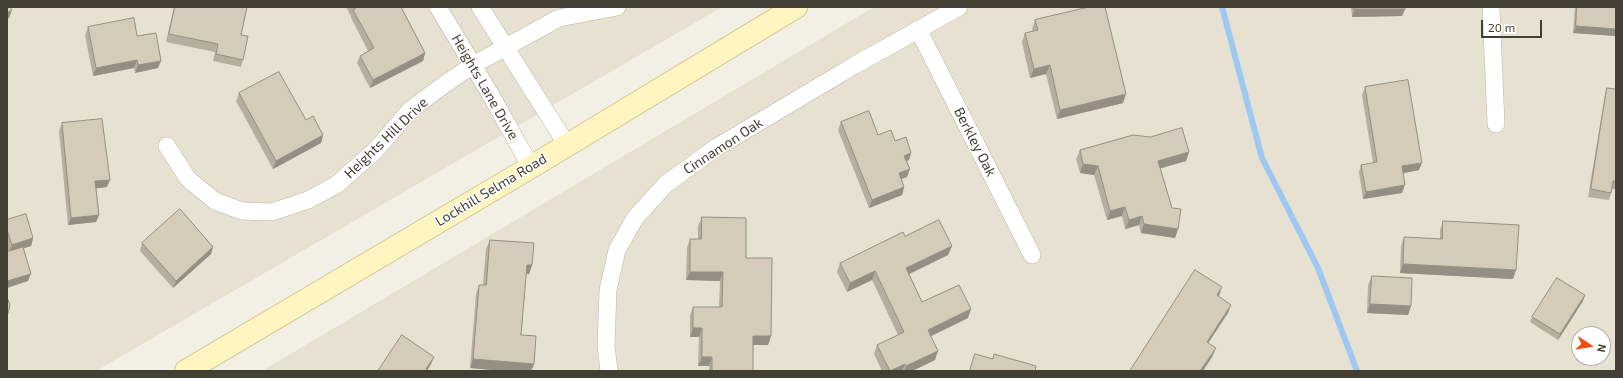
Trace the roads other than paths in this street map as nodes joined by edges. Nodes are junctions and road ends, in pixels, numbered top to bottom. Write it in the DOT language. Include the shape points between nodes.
graph roads {
  1 [pos="438,7"];
  2 [pos="480,7"];
  3 [pos="617,7"];
  4 [pos="796,7"];
  5 [pos="959,7"];
  6 [pos="1491,7"];
  7 [pos="918,28"];
  8 [pos="505,47"];
  9 [pos="473,65"];
  10 [pos="1496,124"];
  11 [pos="567,145"];
  12 [pos="167,146"];
  13 [pos="531,167"];
  14 [pos="1032,255"];
  15 [pos="186,371"];
  16 [pos="609,371"];
  1 -- 9 [label="street, Heights Lane Drive"];
  2 -- 8 [label="street"];
  3 -- 8 [label="street, Heights Hill Drive" via="559,18"];
  4 -- 11 [label="main road, Lockhill Selma Road"];
  5 -- 7 [label="street, Cinnamon Oak"];
  6 -- 10 [label="street"];
  7 -- 14 [label="street, Berkley Oak"];
  7 -- 16 [label="street, Cinnamon Oak" via="717,147 666,184 635,218 617,250 608,290 606,346"];
  8 -- 9 [label="street, Heights Hill Drive"];
  8 -- 11 [label="street"];
  9 -- 12 [label="street, Heights Hill Drive" via="410,110 375,150 336,185 308,200 272,212 242,211 215,201 188,180"];
  9 -- 13 [label="street, Heights Lane Drive"];
  11 -- 13 [label="main road, Lockhill Selma Road"];
  13 -- 15 [label="main road, Lockhill Selma Road"];
}
